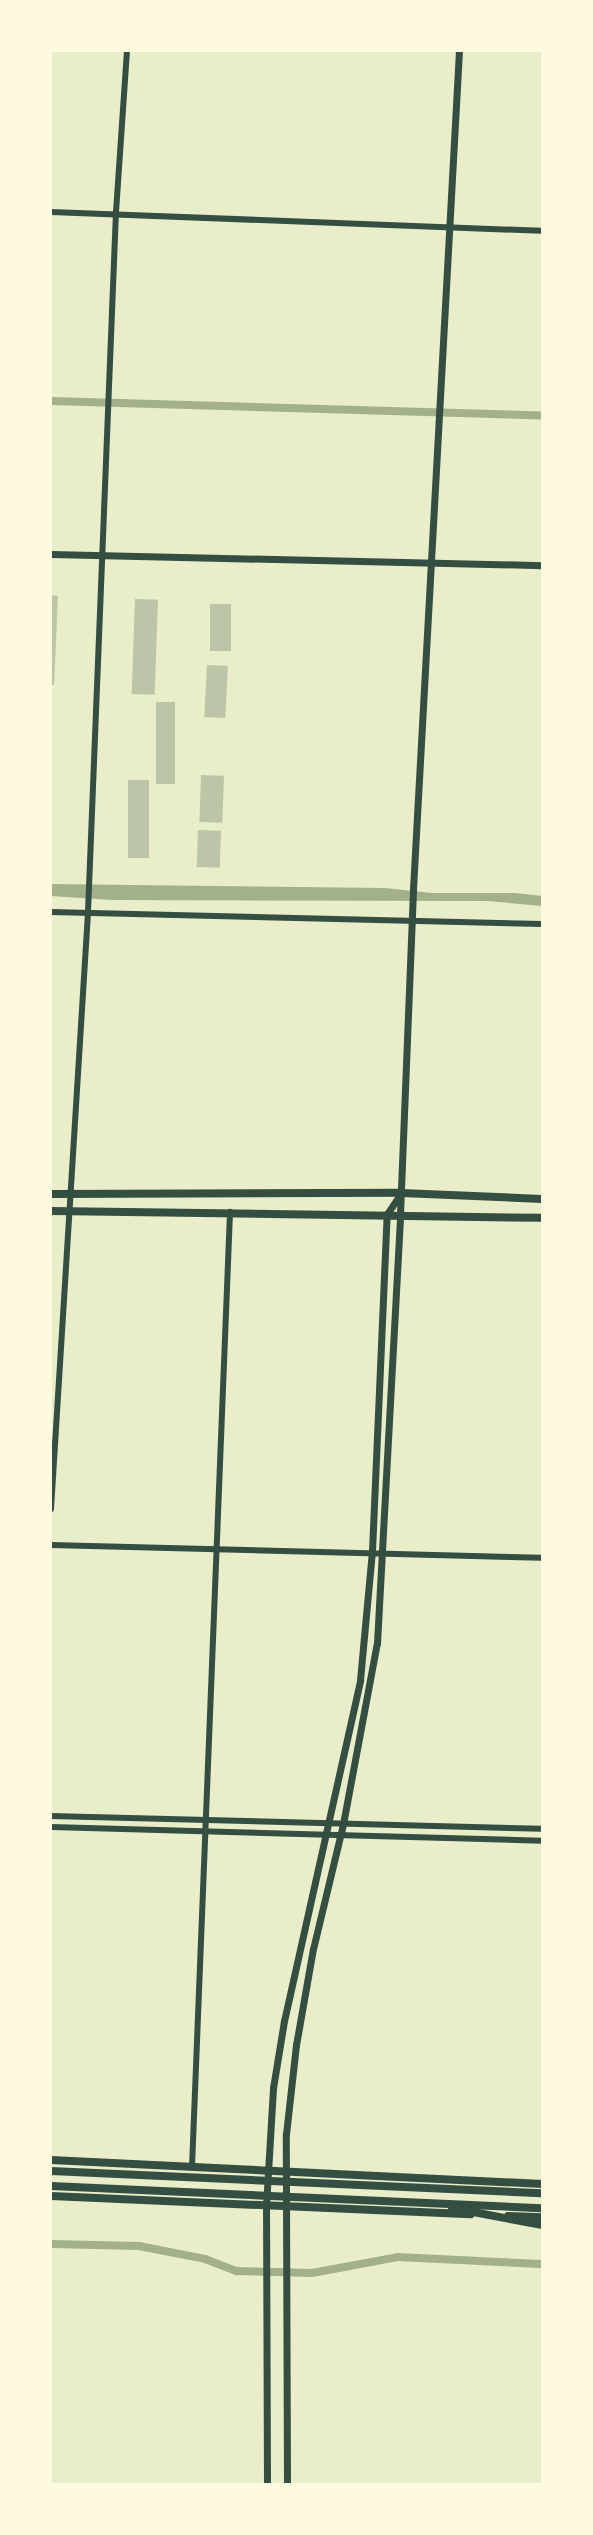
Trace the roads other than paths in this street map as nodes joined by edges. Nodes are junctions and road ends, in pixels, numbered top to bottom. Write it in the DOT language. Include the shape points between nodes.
graph roads {
  1 [pos="127,51"];
  2 [pos="459,51"];
  3 [pos="51,212"];
  4 [pos="116,212"];
  5 [pos="450,229"];
  6 [pos="542,231"];
  7 [pos="51,554"];
  8 [pos="103,556"];
  9 [pos="431,562"];
  10 [pos="542,565"];
  11 [pos="51,912"];
  12 [pos="88,912"];
  13 [pos="412,920"];
  14 [pos="542,924"];
  15 [pos="401,1193"];
  16 [pos="51,1194"];
  17 [pos="68,1195"];
  18 [pos="542,1199"];
  19 [pos="51,1211"];
  20 [pos="67,1211"];
  21 [pos="230,1212"];
  22 [pos="387,1214"];
  23 [pos="400,1214"];
  24 [pos="542,1218"];
  25 [pos="51,1509"];
  26 [pos="51,1545"];
  27 [pos="215,1547"];
  28 [pos="372,1551"];
  29 [pos="382,1551"];
  30 [pos="542,1558"];
  31 [pos="51,1816"];
  32 [pos="204,1821"];
  33 [pos="330,1824"];
  34 [pos="343,1824"];
  35 [pos="51,1827"];
  36 [pos="542,1829"];
  37 [pos="204,1832"];
  38 [pos="327,1835"];
  39 [pos="340,1836"];
  40 [pos="542,1841"];
  41 [pos="51,2160"];
  42 [pos="192,2167"];
  43 [pos="51,2171"];
  44 [pos="267,2171"];
  45 [pos="286,2172"];
  46 [pos="542,2184"];
  47 [pos="51,2186"];
  48 [pos="540,2192"];
  49 [pos="51,2196"];
  50 [pos="425,2203"];
  51 [pos="266,2206"];
  52 [pos="287,2207"];
  53 [pos="542,2208"];
  54 [pos="542,2217"];
  55 [pos="542,2225"];
  56 [pos="267,2484"];
  57 [pos="287,2484"];
  1 -- 4 [label="street"];
  2 -- 5 [label="main road"];
  3 -- 4 [label="street"];
  4 -- 5 [label="street"];
  4 -- 8 [label="street"];
  5 -- 6 [label="street"];
  5 -- 9 [label="main road"];
  7 -- 8 [label="main road"];
  8 -- 9 [label="main road"];
  8 -- 12 [label="street"];
  9 -- 10 [label="main road"];
  9 -- 13 [label="main road"];
  11 -- 12 [label="street"];
  12 -- 13 [label="street"];
  12 -- 17 [label="street"];
  13 -- 14 [label="street"];
  13 -- 15 [label="main road"];
  15 -- 17 [label="main road"];
  15 -- 18 [label="main road"];
  15 -- 22 [label="main road"];
  15 -- 23 [label="main road"];
  16 -- 17 [label="main road"];
  17 -- 20 [label="street"];
  19 -- 20 [label="main road"];
  20 -- 21 [label="main road"];
  20 -- 25 [label="street"];
  21 -- 22 [label="main road"];
  21 -- 27 [label="street"];
  22 -- 23 [label="main road"];
  22 -- 28 [label="main road"];
  23 -- 24 [label="main road"];
  23 -- 29 [label="main road"];
  26 -- 27 [label="street"];
  27 -- 28 [label="street"];
  27 -- 32 [label="street"];
  28 -- 29 [label="street"];
  28 -- 33 [label="main road" via="360,1680"];
  29 -- 30 [label="street"];
  29 -- 34 [label="main road" via="375,1667"];
  31 -- 32 [label="street"];
  32 -- 33 [label="street"];
  32 -- 37 [label="street"];
  33 -- 34 [label="street"];
  33 -- 38 [label="main road"];
  34 -- 36 [label="street"];
  34 -- 39 [label="main road"];
  35 -- 37 [label="street"];
  37 -- 38 [label="street"];
  37 -- 42 [label="street"];
  38 -- 39 [label="street"];
  38 -- 44 [label="main road" via="273,2088"];
  39 -- 40 [label="street"];
  39 -- 45 [label="main road" via="296,2045"];
  41 -- 42 [label="main road"];
  42 -- 44 [label="main road"];
  43 -- 48 [label="main road"];
  44 -- 45 [label="main road"];
  44 -- 51 [label="main road"];
  45 -- 46 [label="main road"];
  45 -- 52 [label="main road"];
  47 -- 50 [label="main road"];
  49 -- 51 [label="main road"];
  50 -- 53 [label="main road"];
  50 -- 55 [label="main road"];
  51 -- 52 [label="main road"];
  51 -- 56 [label="main road"];
  52 -- 54 [label="main road"];
  52 -- 57 [label="main road"];
}
